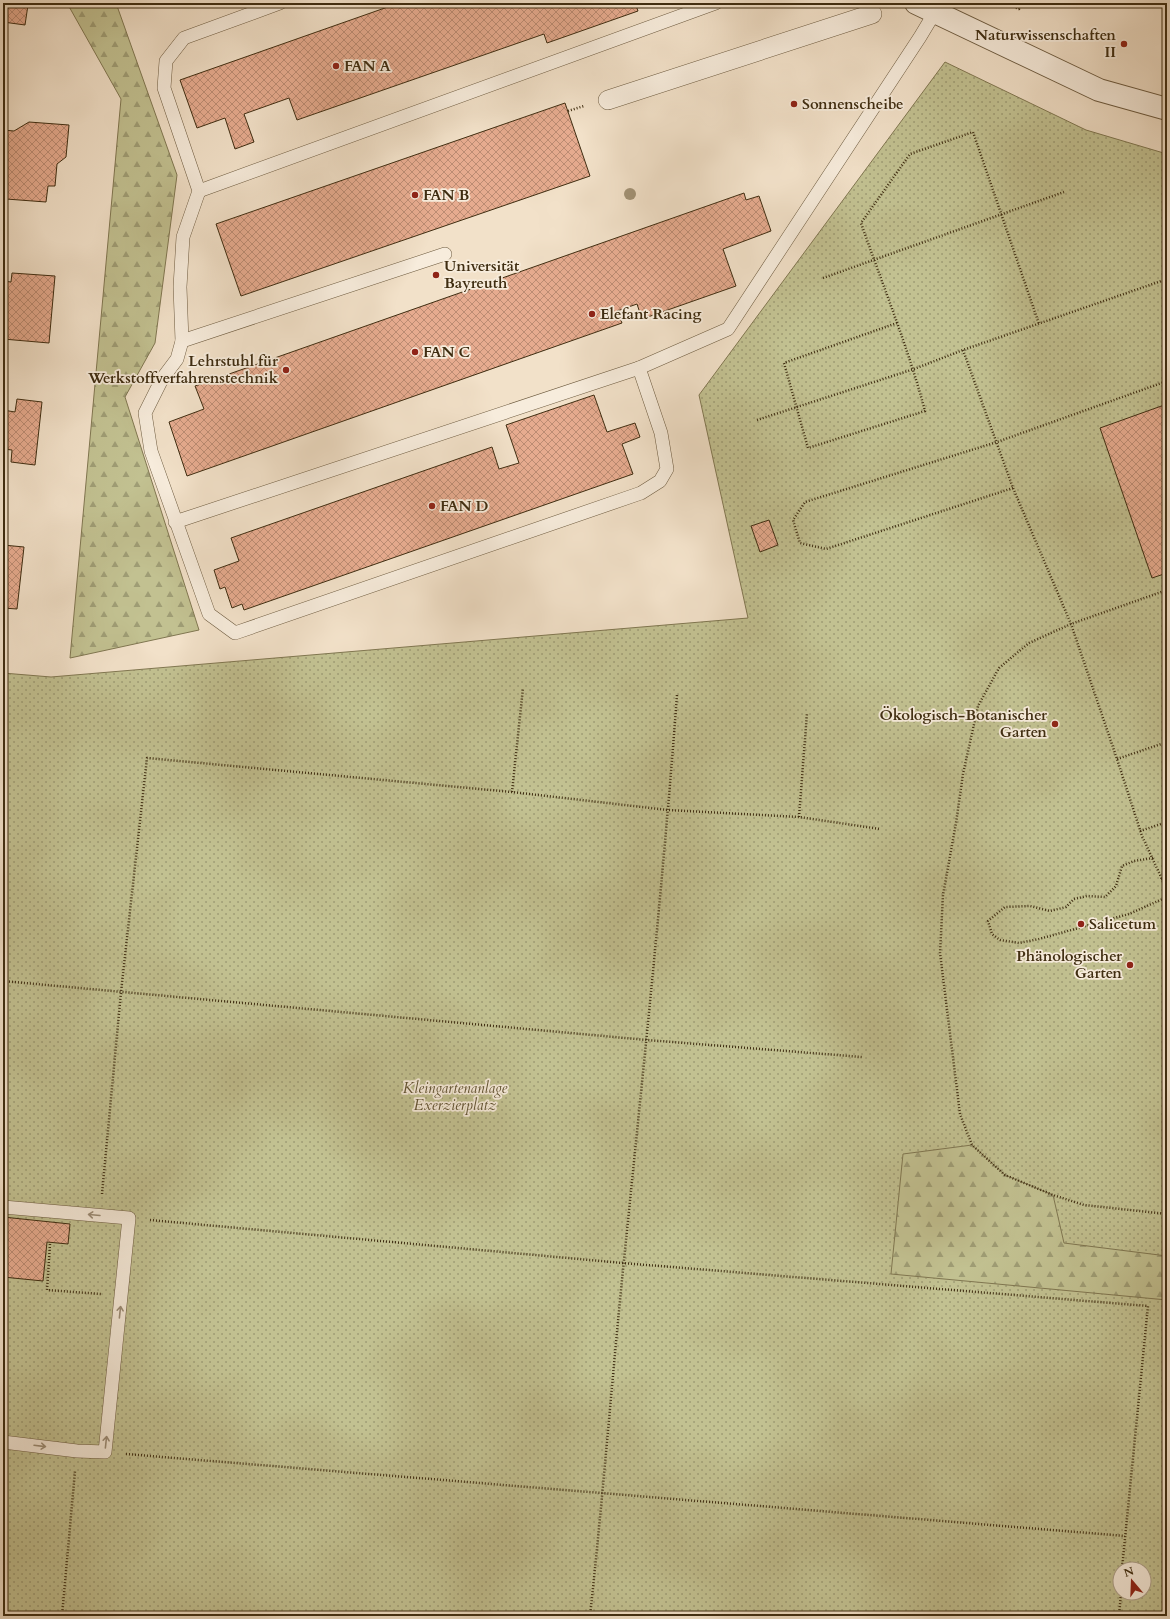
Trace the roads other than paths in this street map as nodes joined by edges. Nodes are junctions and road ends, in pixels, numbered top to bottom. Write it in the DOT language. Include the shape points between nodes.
graph roads {
  1 [pos="280,3"];
  2 [pos="716,3"];
  3 [pos="925,8"];
  4 [pos="872,14"];
  5 [pos="608,100"];
  6 [pos="1167,109"];
  7 [pos="199,191"];
  8 [pos="445,254"];
  9 [pos="182,340"];
  10 [pos="639,368"];
  11 [pos="176,522"];
  12 [pos="3,1207"];
  13 [pos="3,1442"];
  1 -- 7 [label="lane" via="184,38 166,61 164,88"];
  2 -- 7 [label="lane"];
  3 -- 6 [label="street" via="1099,90"];
  3 -- 10 [label="lane" via="916,43 728,329"];
  4 -- 5 [label="street"];
  7 -- 9 [label="lane" via="183,237 180,287"];
  8 -- 9 [label="lane"];
  9 -- 11 [label="lane" via="177,359 162,379 145,414 151,451"];
  10 -- 11 [label="lane"];
  10 -- 11 [label="lane" via="662,440 667,469 660,481 640,493 236,632 209,614"];
  13 -- 12 [label="lane, one-way" via="105,1452 129,1218"];
}
